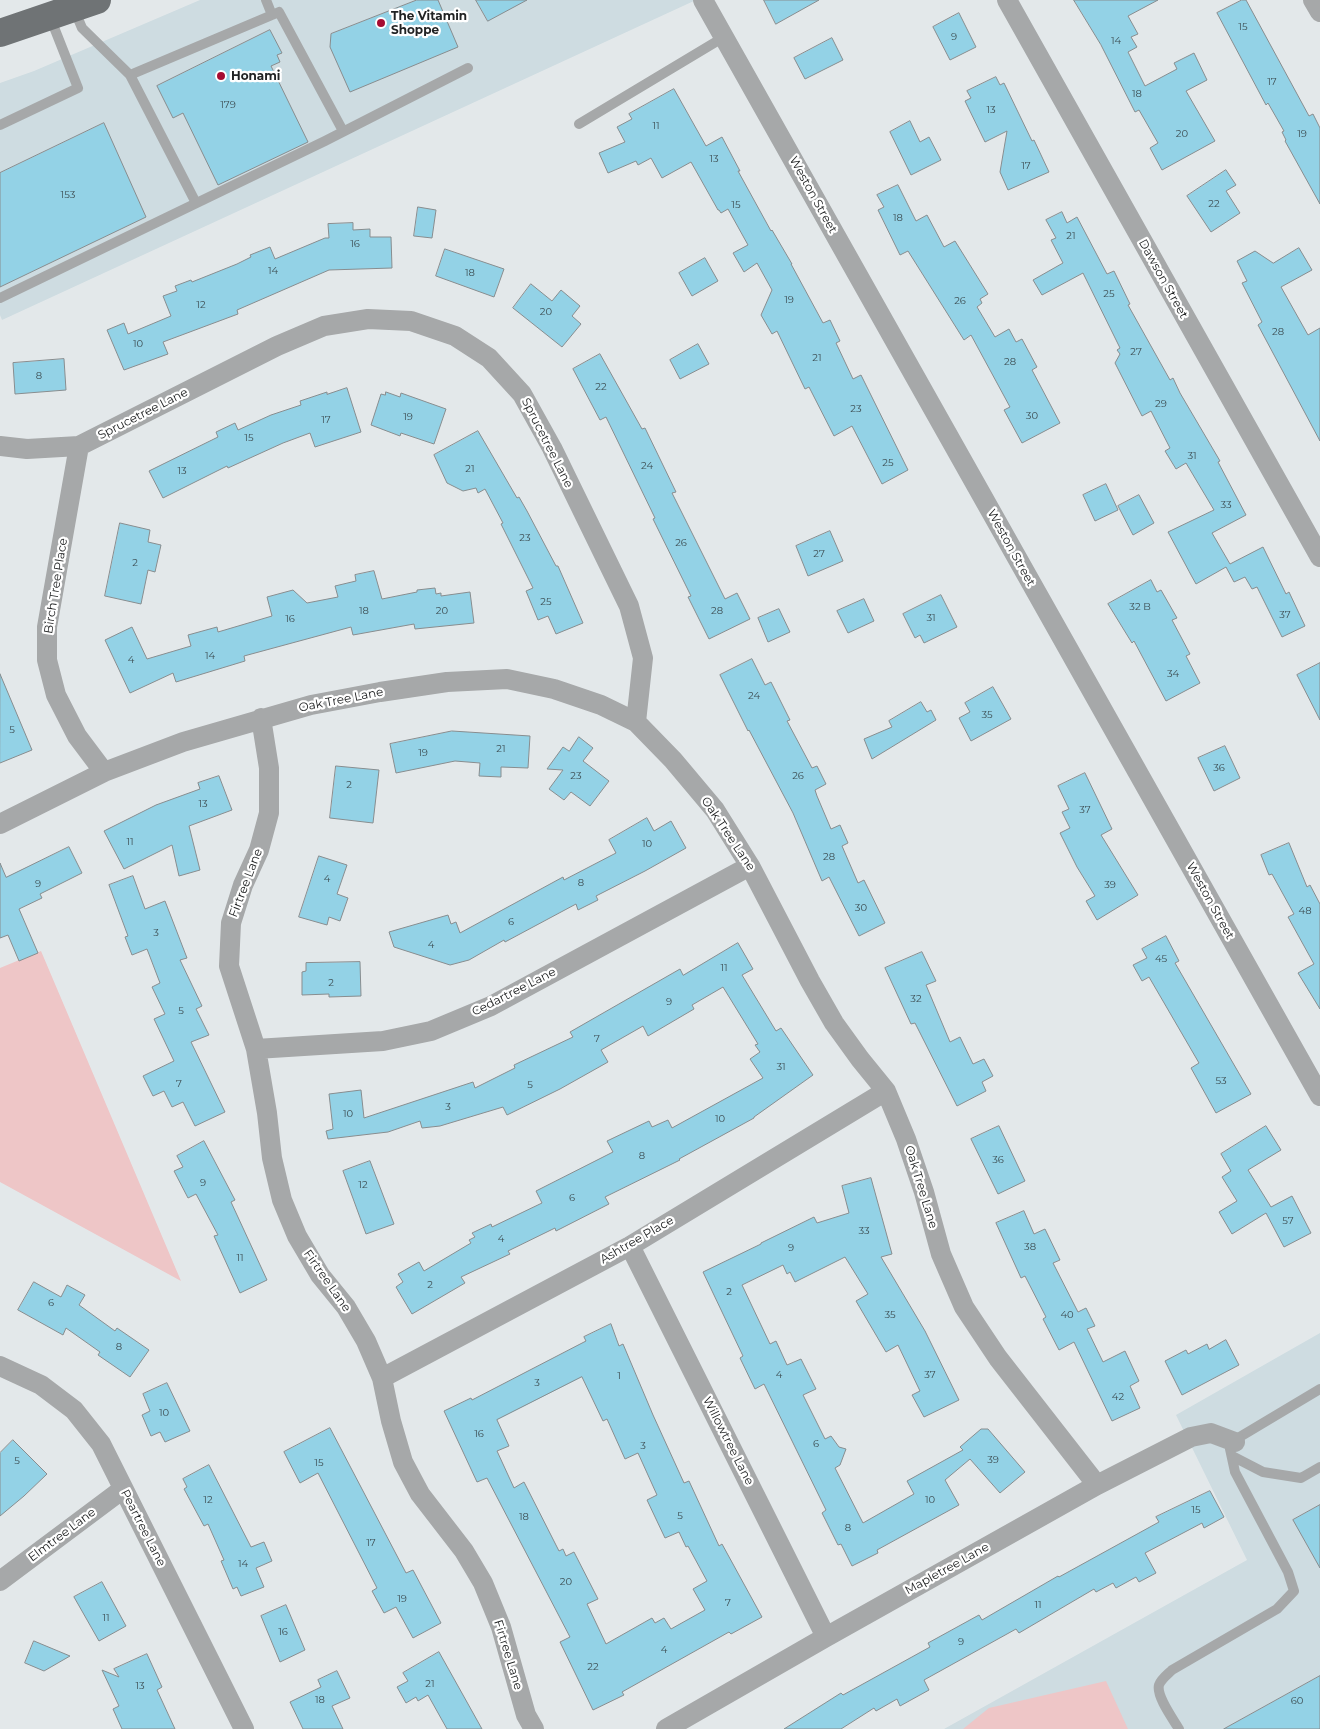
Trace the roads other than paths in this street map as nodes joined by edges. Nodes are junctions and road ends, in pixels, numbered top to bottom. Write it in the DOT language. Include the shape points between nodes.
graph roads {
  1 [pos="266,0"];
  2 [pos="703,0"];
  3 [pos="1007,0"];
  4 [pos="1313,0"];
  5 [pos="73,8"];
  6 [pos="1320,12"];
  7 [pos="272,16"];
  8 [pos="0,33"];
  9 [pos="724,37"];
  10 [pos="468,68"];
  11 [pos="130,76"];
  12 [pos="579,124"];
  13 [pos="0,125"];
  14 [pos="343,131"];
  15 [pos="196,203"];
  16 [pos="0,298"];
  17 [pos="0,446"];
  18 [pos="79,446"];
  19 [pos="1320,558"];
  20 [pos="261,718"];
  21 [pos="636,722"];
  22 [pos="104,772"];
  23 [pos="0,824"];
  24 [pos="750,866"];
  25 [pos="256,1049"];
  26 [pos="886,1091"];
  27 [pos="1320,1096"];
  28 [pos="630,1246"];
  29 [pos="0,1366"];
  30 [pos="382,1378"];
  31 [pos="1320,1389"];
  32 [pos="1233,1449"];
  33 [pos="1320,1467"];
  34 [pos="1097,1485"];
  35 [pos="123,1489"];
  36 [pos="0,1581"];
  37 [pos="826,1637"];
  38 [pos="244,1729"];
  39 [pos="534,1729"];
  40 [pos="666,1729"];
  41 [pos="1179,1729"];
  1 -- 7 [label="lane"];
  2 -- 9 [label="street, Weston Street"];
  3 -- 19 [label="street, Dawson Street"];
  4 -- 6 [label="street"];
  5 -- 8 [label="main road"];
  5 -- 11 [label="lane" via="82,28"];
  5 -- 13 [label="lane" via="78,88"];
  7 -- 11 [label="lane"];
  7 -- 14 [label="lane" via="279,12"];
  9 -- 12 [label="lane"];
  9 -- 27 [label="street, Weston Street"];
  10 -- 14 [label="lane"];
  11 -- 15 [label="lane"];
  14 -- 15 [label="lane"];
  15 -- 16 [label="lane"];
  17 -- 18 [label="street, Sprucetree Lane" via="27,449"];
  18 -- 21 [label="street, Sprucetree Lane" via="277,346 324,326 368,319 411,321 455,336 489,358 522,394 629,606 643,658"];
  18 -- 22 [label="street, Birch Tree Place" via="47,627 47,660 56,695 77,736"];
  20 -- 21 [label="street, Oak Tree Lane" via="380,692 447,682 507,679 554,689 601,705"];
  20 -- 22 [label="street, Oak Tree Lane" via="183,742"];
  20 -- 25 [label="street, Firtree Lane" via="269,768 269,813 259,850 231,923 229,966"];
  21 -- 24 [label="street, Oak Tree Lane" via="715,810"];
  22 -- 23 [label="street, Oak Tree Lane"];
  24 -- 25 [label="street, Cedartree Lane" via="491,1006 431,1031 383,1041"];
  24 -- 26 [label="street, Oak Tree Lane" via="834,1023"];
  25 -- 30 [label="street, Firtree Lane" via="272,1158 282,1200 297,1236 320,1276 346,1307"];
  26 -- 28 [label="street, Ashtree Place"];
  26 -- 34 [label="street, Oak Tree Lane" via="924,1192 941,1254 964,1307 998,1358"];
  28 -- 30 [label="street, Ashtree Place"];
  28 -- 37 [label="street, Willowtree Lane"];
  29 -- 35 [label="street, Peartree Lane" via="41,1385 74,1410 101,1444"];
  30 -- 39 [label="street, Firtree Lane" via="403,1462 420,1494 464,1551 483,1583 501,1627 526,1715"];
  31 -- 32 [label="lane" via="1238,1438"];
  32 -- 33 [label="lane" via="1263,1472 1301,1478"];
  32 -- 34 [label="street, Mapletree Lane" via="1211,1433 1190,1437"];
  32 -- 41 [label="lane" via="1235,1472 1288,1572 1294,1591 1277,1609 1172,1670 1164,1678 1159,1686 1159,1695"];
  34 -- 37 [label="street, Mapletree Lane"];
  35 -- 36 [label="street, Elmtree Lane"];
  35 -- 38 [label="street, Peartree Lane"];
  37 -- 40 [label="street, Mapletree Lane"];
}
